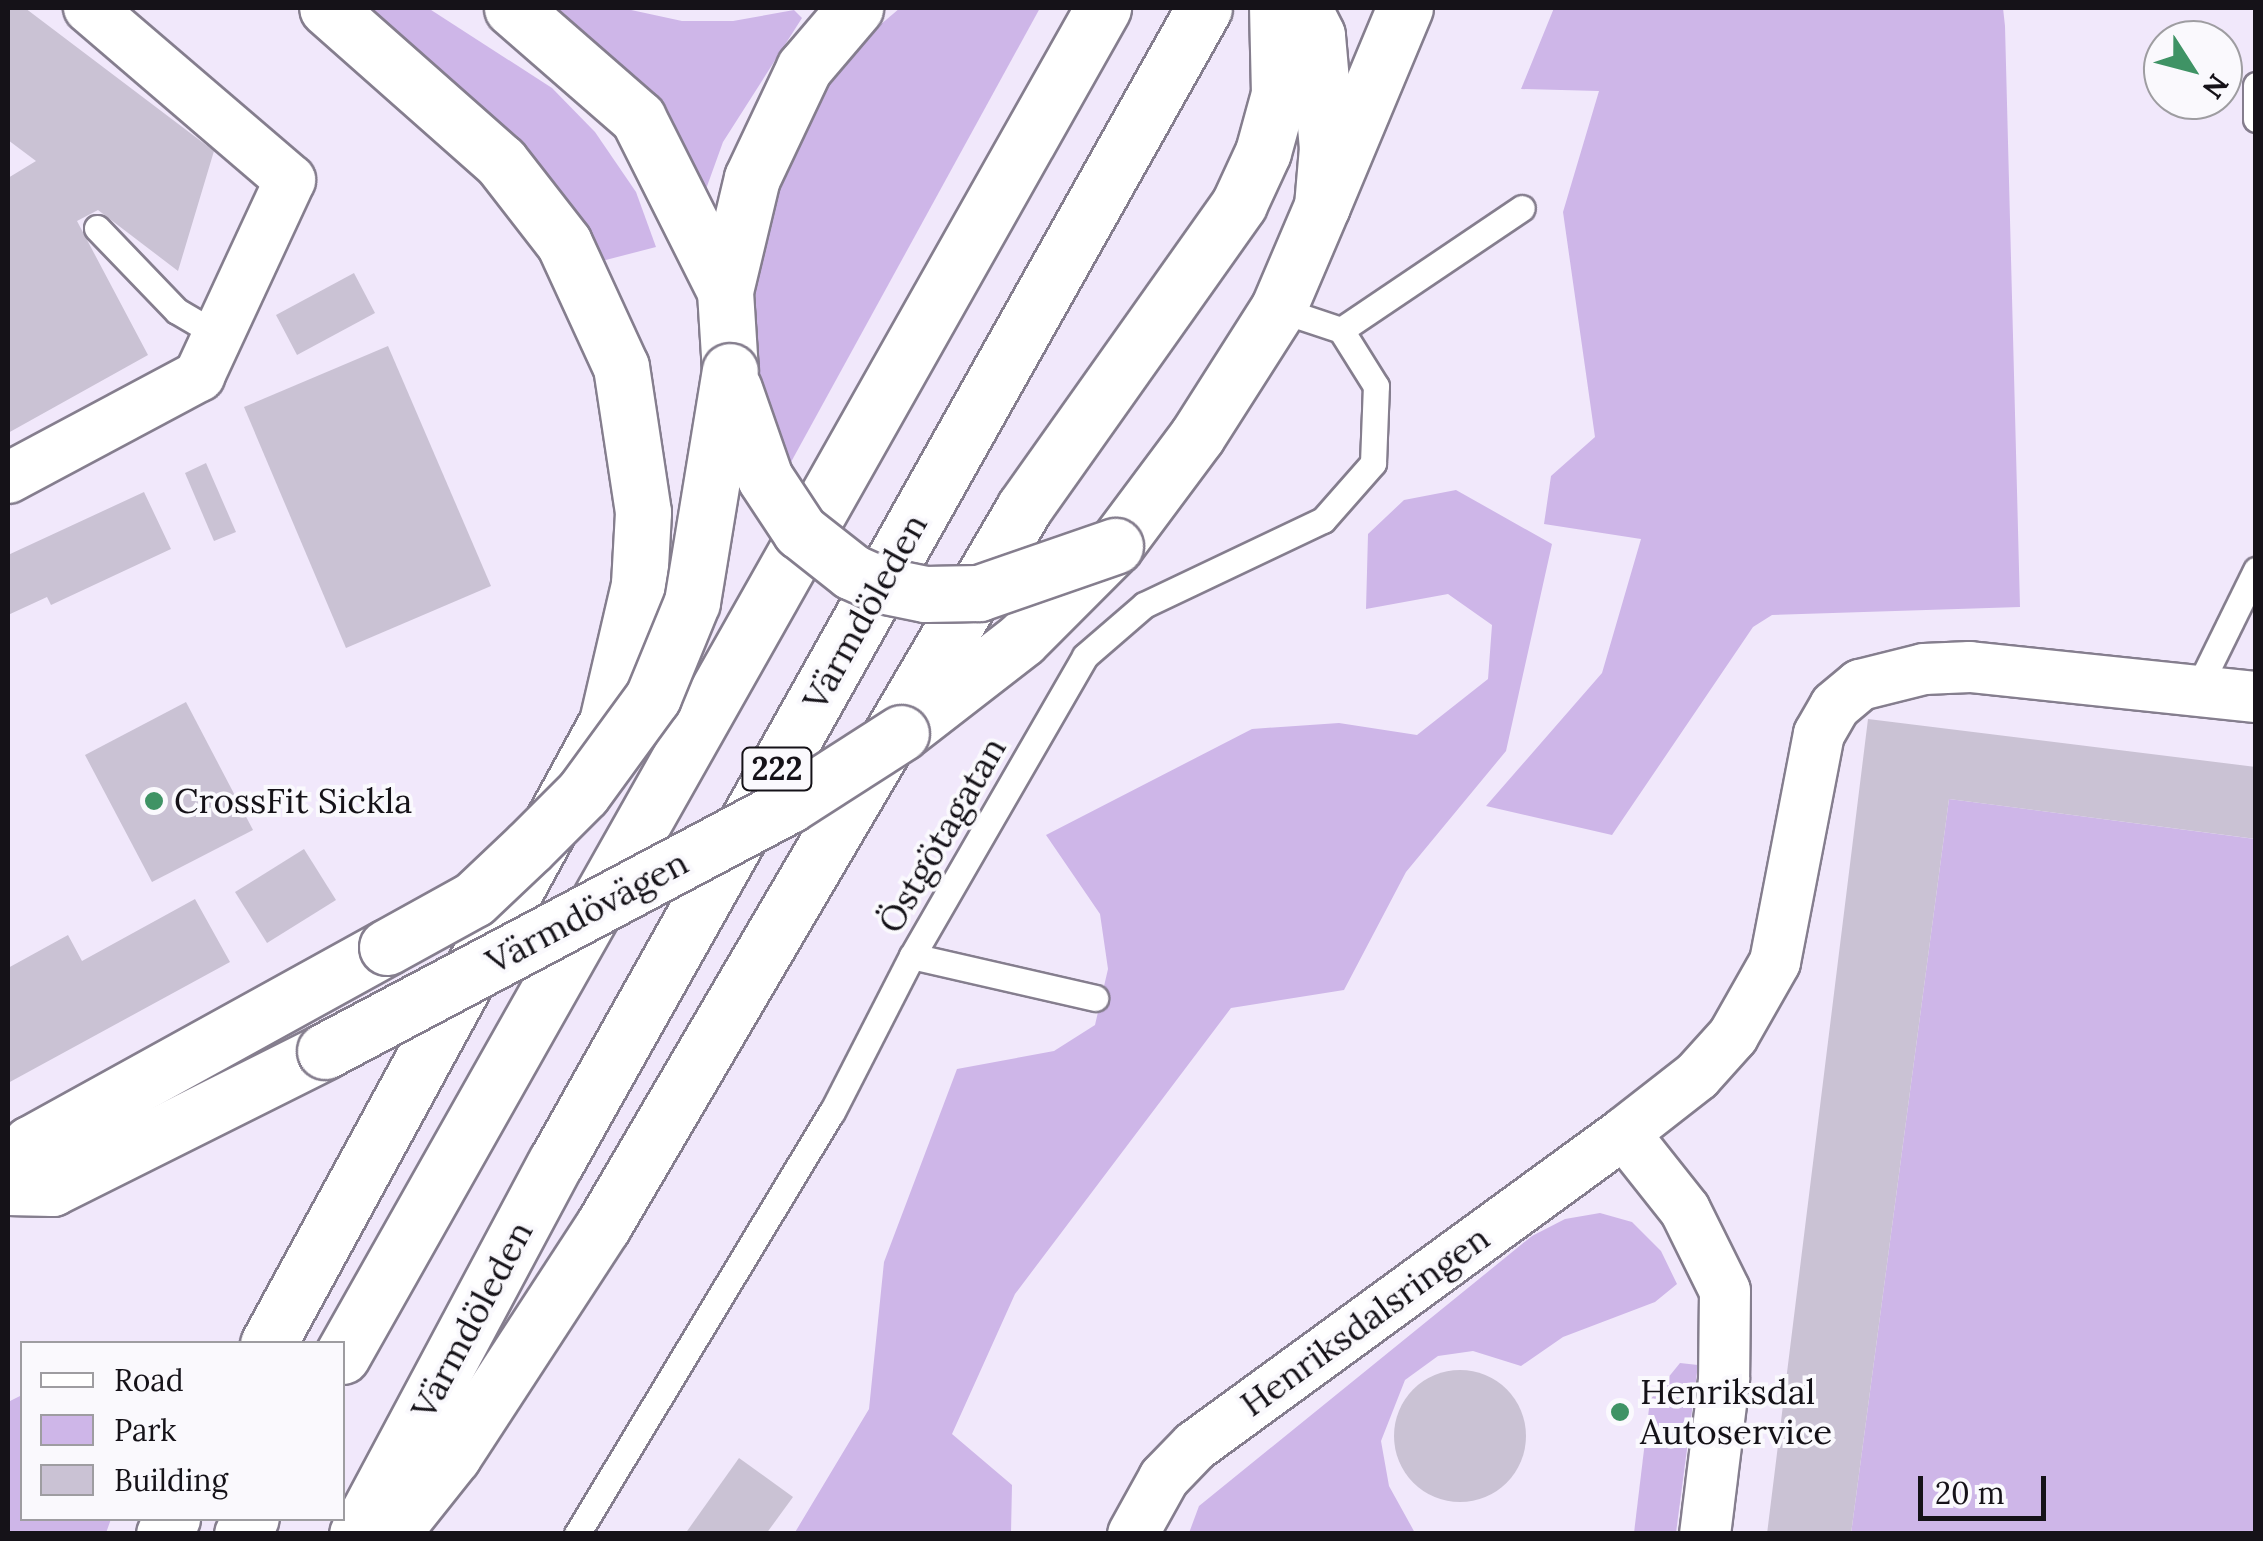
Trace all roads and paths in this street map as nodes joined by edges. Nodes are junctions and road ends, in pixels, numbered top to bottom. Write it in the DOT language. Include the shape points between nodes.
graph roads {
  1 [pos="89,8"];
  2 [pos="328,8"];
  3 [pos="512,8"];
  4 [pos="854,8"];
  5 [pos="1103,8"];
  6 [pos="1204,8"];
  7 [pos="1405,8"];
  8 [pos="1299,16"];
  9 [pos="2256,84"];
  10 [pos="2256,119"];
  11 [pos="1322,206"];
  12 [pos="1522,208"];
  13 [pos="97,228"];
  14 [pos="725,292"];
  15 [pos="1278,309"];
  16 [pos="1340,330"];
  17 [pos="218,335"];
  18 [pos="730,371"];
  19 [pos="8,478"];
  20 [pos="1115,546"];
  21 [pos="2256,570"];
  22 [pos="2197,690"];
  23 [pos="2256,698"];
  24 [pos="912,956"];
  25 [pos="1095,998"];
  26 [pos="1624,1134"];
  27 [pos="8,1172"];
  28 [pos="8,1187"];
  29 [pos="270,1341"];
  30 [pos="345,1351"];
  31 [pos="357,1534"];
  32 [pos="392,1534"];
  33 [pos="577,1534"];
  34 [pos="1133,1534"];
  35 [pos="1705,1534"];
  1 -- 17 [label="street" via="290,180"];
  2 -- 29 [label="main road" via="501,162 564,242 621,367 643,512 630,634 606,722"];
  3 -- 14 [label="main road" via="638,118"];
  4 -- 14 [label="main road" via="804,68 778,116 752,178"];
  5 -- 30 [label="main road, 222"];
  6 -- 31 [label="main road, Värmdöleden / 222" via="556,1162"];
  7 -- 11 [label="main road, Värmdövägen"];
  8 -- 11 [label="main road" via="1327,148"];
  8 -- 32 [label="main road" via="1264,152 1238,204 1024,508 603,1226 453,1456"];
  9 -- 10 [label="lane"];
  11 -- 15 [label="main road, Värmdövägen"];
  12 -- 16 [label="lane"];
  13 -- 17 [label="lane" via="176,311"];
  14 -- 18 [label="main road"];
  15 -- 16 [label="lane"];
  15 -- 20 [label="main road, Värmdövägen" via="1197,436"];
  16 -- 24 [label="lane, Östgötagatan" via="1376,386 1374,463 1323,520 1144,605 1085,656"];
  17 -- 19 [label="street" via="200,376"];
  18 -- 20 [label="main road, bridge" via="750,445 786,512 824,552 867,579 926,594 979,592"];
  18 -- 27 [label="main road, Värmdövägen, bridge" via="692,602 652,697 583,793 474,898 30,1144"];
  20 -- 28 [label="main road, Värmdövägen, bridge" via="1007,650 901,733 789,805 52,1188"];
  21 -- 22 [label="lane"];
  22 -- 23 [label="street, Henriksdalsringen"];
  22 -- 26 [label="street, Henriksdalsringen" via="1970,668 1924,669 1860,685 1836,706 1808,770 1766,985 1697,1076"];
  24 -- 25 [label="lane"];
  24 -- 33 [label="lane, Östgötagatan" via="832,1112"];
  26 -- 34 [label="street, Henriksdalsringen" via="1195,1446 1164,1478"];
  26 -- 35 [label="street" via="1685,1210 1726,1291 1724,1380"];
}
